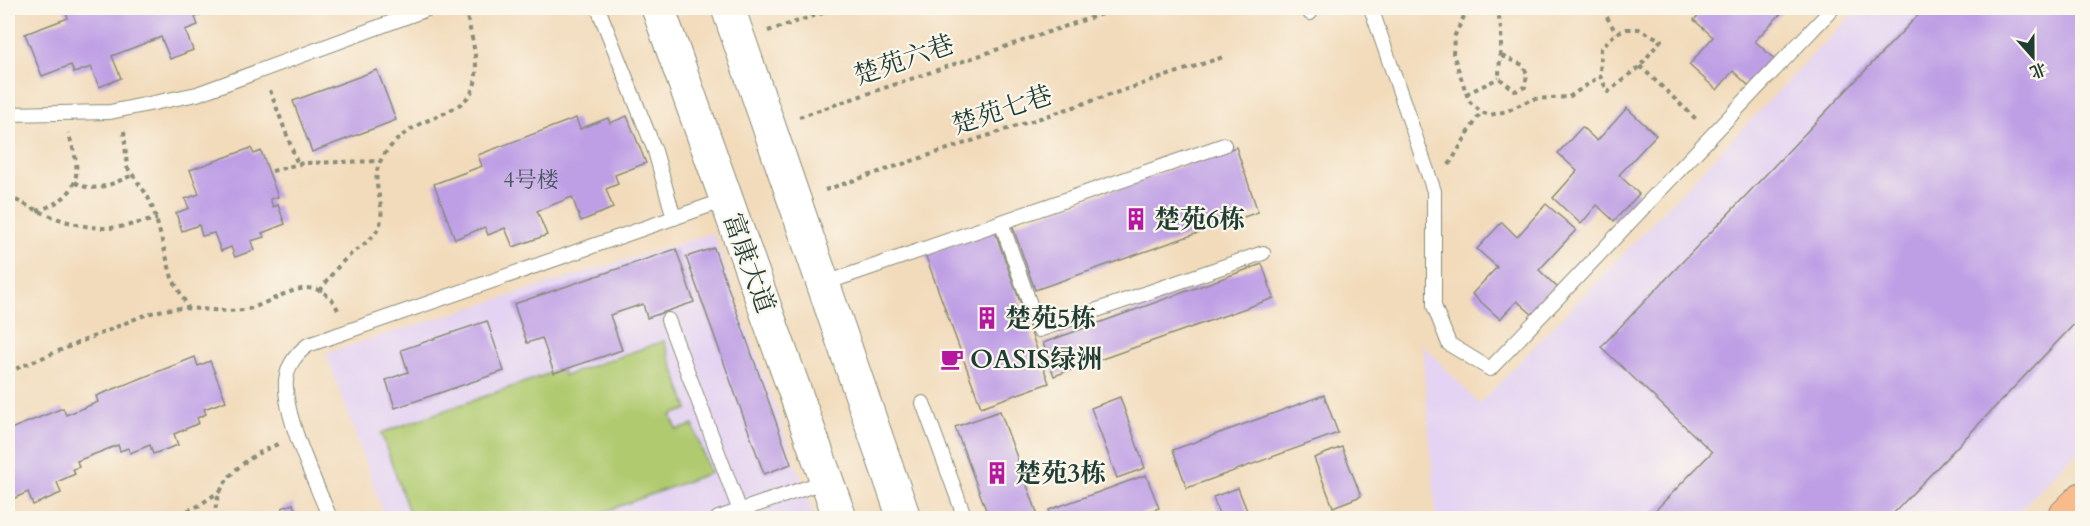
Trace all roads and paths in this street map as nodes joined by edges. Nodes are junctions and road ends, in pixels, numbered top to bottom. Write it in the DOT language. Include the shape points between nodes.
graph roads {
  1 [pos="430,8"];
  2 [pos="465,8"];
  3 [pos="598,8"];
  4 [pos="658,8"];
  5 [pos="728,8"];
  6 [pos="838,8"];
  7 [pos="1119,8"];
  8 [pos="1371,8"];
  9 [pos="1468,8"];
  10 [pos="1495,8"];
  11 [pos="1607,8"];
  12 [pos="1833,8"];
  13 [pos="1616,33"];
  14 [pos="739,40"];
  15 [pos="1498,55"];
  16 [pos="1222,57"];
  17 [pos="1640,66"];
  18 [pos="262,70"];
  19 [pos="1600,76"];
  20 [pos="1499,78"];
  21 [pos="1466,94"];
  22 [pos="124,109"];
  23 [pos="1481,112"];
  24 [pos="61,113"];
  25 [pos="8,114"];
  26 [pos="769,127"];
  27 [pos="1713,135"];
  28 [pos="1224,145"];
  29 [pos="380,161"];
  30 [pos="298,165"];
  31 [pos="272,171"];
  32 [pos="133,175"];
  33 [pos="75,182"];
  34 [pos="1434,191"];
  35 [pos="8,196"];
  36 [pos="729,199"];
  37 [pos="794,200"];
  38 [pos="36,211"];
  39 [pos="674,218"];
  40 [pos="157,219"];
  41 [pos="1000,222"];
  42 [pos="1263,253"];
  43 [pos="823,284"];
  44 [pos="320,291"];
  45 [pos="188,307"];
  46 [pos="669,320"];
  47 [pos="349,331"];
  48 [pos="8,372"];
  49 [pos="923,403"];
  50 [pos="298,436"];
  51 [pos="827,481"];
  52 [pos="220,491"];
  53 [pos="2082,499"];
  54 [pos="740,511"];
  55 [pos="171,519"];
  56 [pos="215,519"];
  57 [pos="330,519"];
  58 [pos="718,519"];
  59 [pos="840,519"];
  60 [pos="904,519"];
  61 [pos="964,519"];
  62 [pos="2064,519"];
  1 -- 18 [label="lane"];
  2 -- 29 [label="path" via="476,56 474,92 465,102 413,128"];
  3 -- 39 [label="lane" via="655,151"];
  4 -- 36 [label="street, 富康大道"];
  5 -- 14 [label="street"];
  6 -- 14 [label="path"];
  7 -- 26 [label="path, 楚苑六巷"];
  8 -- 34 [label="lane"];
  9 -- 21 [label="path" via="1454,37 1453,54"];
  10 -- 15 [label="path" via="1500,17"];
  11 -- 13 [label="path" via="1607,17"];
  12 -- 27 [label="lane"];
  13 -- 17 [label="path" via="1639,29 1661,40"];
  13 -- 19 [label="path" via="1601,48"];
  14 -- 26 [label="street"];
  15 -- 20 [label="path"];
  15 -- 20 [label="path" via="1518,61 1527,74 1525,87 1516,91"];
  16 -- 37 [label="path, 楚苑七巷"];
  17 -- 19 [label="path" via="1608,92"];
  17 -- 27 [label="path"];
  18 -- 22 [label="lane" via="197,94"];
  18 -- 30 [label="path"];
  19 -- 23 [label="path" via="1569,98 1532,99 1507,111 1490,115"];
  20 -- 21 [label="path"];
  21 -- 23 [label="path"];
  22 -- 24 [label="lane"];
  22 -- 32 [label="path" via="127,167"];
  23 -- 34 [label="path"];
  24 -- 25 [label="lane"];
  24 -- 33 [label="path" via="76,154"];
  26 -- 37 [label="street"];
  27 -- 34 [label="lane" via="1490,369 1449,344 1434,306"];
  28 -- 41 [label="lane"];
  29 -- 30 [label="path"];
  29 -- 44 [label="path" via="375,175 380,206 378,228 368,242 331,274"];
  30 -- 31 [label="path"];
  32 -- 33 [label="path" via="94,190"];
  32 -- 40 [label="path"];
  33 -- 38 [label="path" via="64,199"];
  35 -- 38 [label="path"];
  36 -- 39 [label="lane"];
  36 -- 51 [label="street, 富康大道"];
  37 -- 43 [label="street"];
  38 -- 40 [label="path" via="67,222 111,228"];
  39 -- 47 [label="lane"];
  40 -- 45 [label="path" via="172,278"];
  41 -- 42 [label="lane" via="1039,330"];
  41 -- 43 [label="lane"];
  43 -- 60 [label="street"];
  44 -- 45 [label="path" via="292,291 243,310"];
  44 -- 47 [label="path" via="337,307"];
  45 -- 48 [label="path" via="140,317"];
  46 -- 54 [label="lane"];
  47 -- 50 [label="lane" via="308,345 290,365 286,394"];
  49 -- 61 [label="lane"];
  50 -- 52 [label="path" via="259,451 234,471"];
  50 -- 57 [label="lane"];
  51 -- 54 [label="lane"];
  51 -- 59 [label="street, 富康大道"];
  52 -- 55 [label="path"];
  52 -- 56 [label="path"];
  53 -- 62 [label="main road"];
  54 -- 58 [label="lane"];
}
